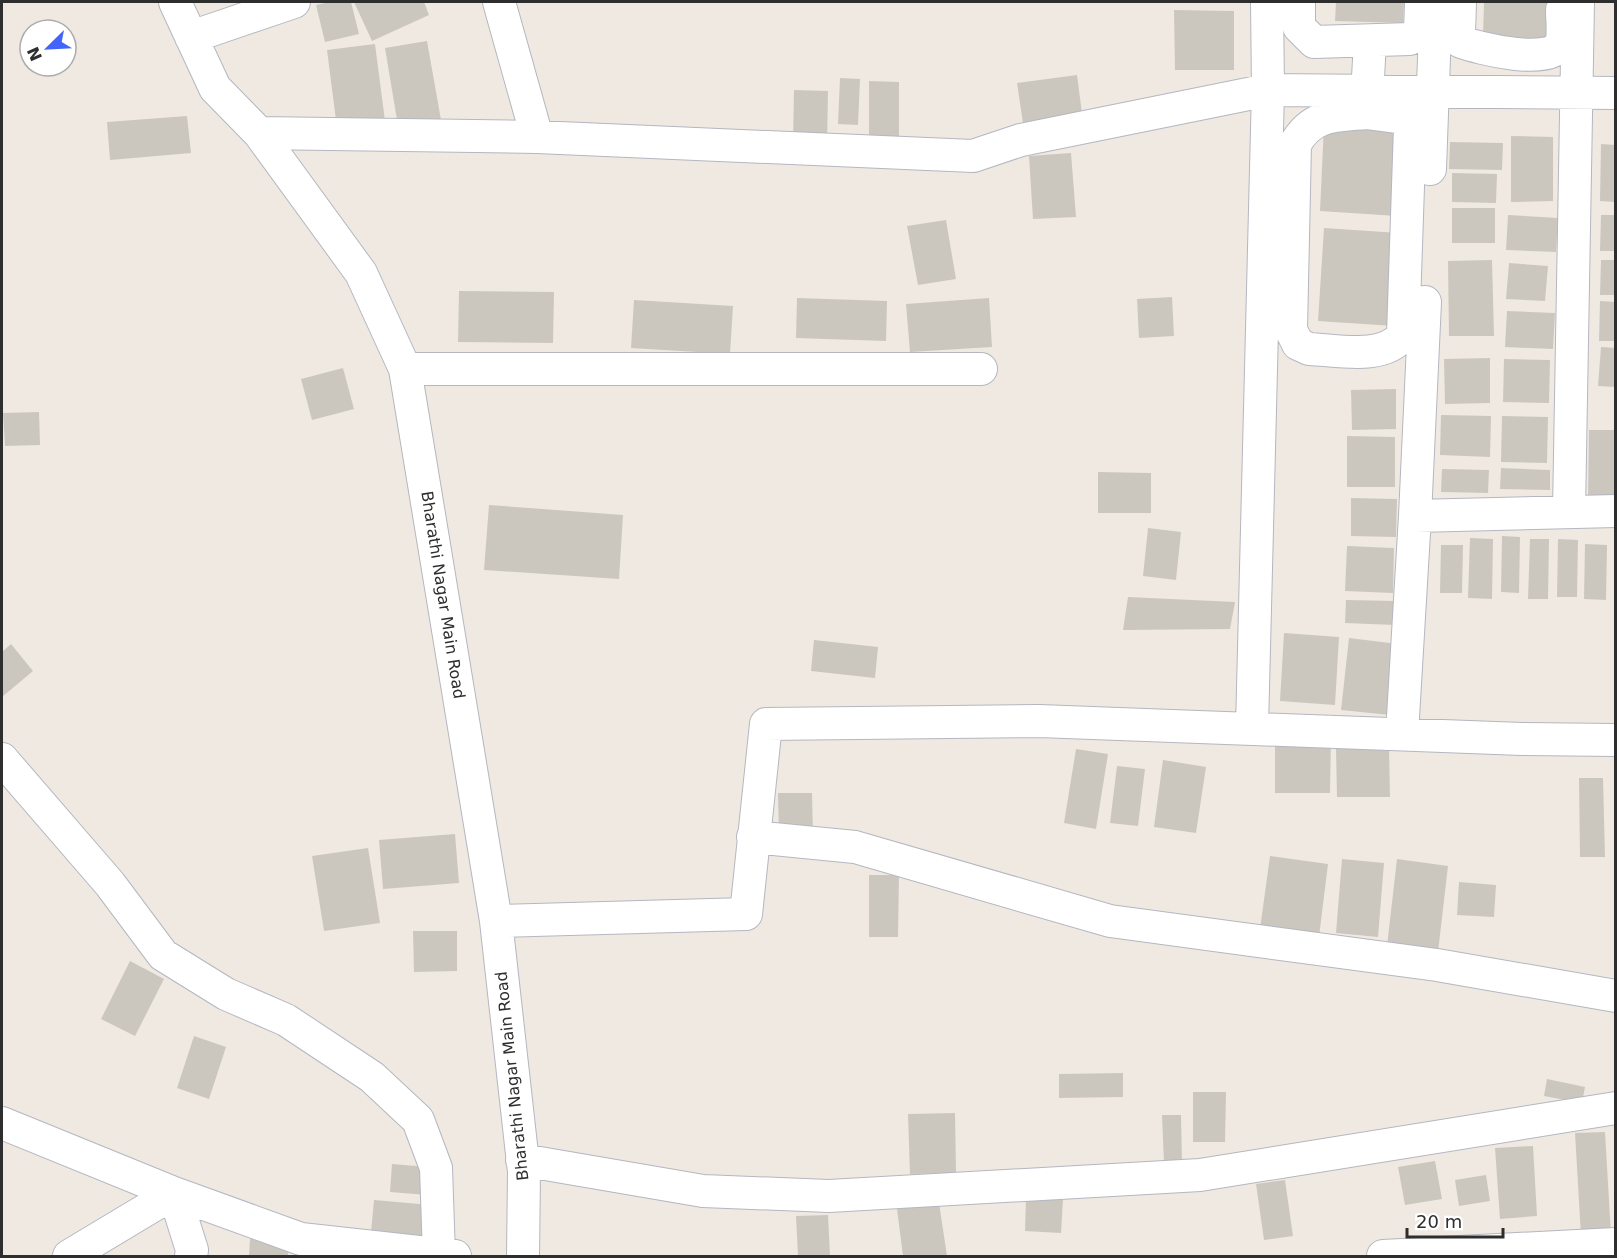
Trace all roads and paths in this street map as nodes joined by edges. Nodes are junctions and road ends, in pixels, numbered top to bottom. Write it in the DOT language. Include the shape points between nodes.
graph roads {
  1 [pos="175,2"];
  2 [pos="294,2"];
  3 [pos="499,2"];
  4 [pos="1268,2"];
  5 [pos="1299,2"];
  6 [pos="1421,2"];
  7 [pos="1436,2"];
  8 [pos="1460,2"];
  9 [pos="1563,2"];
  10 [pos="1578,2"];
  11 [pos="191,37"];
  12 [pos="1370,42"];
  13 [pos="1516,54"];
  14 [pos="1268,90"];
  15 [pos="1434,93"];
  16 [pos="1515,93"];
  17 [pos="1576,93"];
  18 [pos="1616,93"];
  19 [pos="1366,102"];
  20 [pos="259,133"];
  21 [pos="537,137"];
  22 [pos="405,369"];
  23 [pos="981,369"];
  24 [pos="1569,511"];
  25 [pos="1616,511"];
  26 [pos="1416,516"];
  27 [pos="1252,728"];
  28 [pos="1402,734"];
  29 [pos="1616,740"];
  30 [pos="2,759"];
  31 [pos="753,837"];
  32 [pos="496,921"];
  33 [pos="1616,996"];
  34 [pos="1616,1108"];
  35 [pos="2,1123"];
  36 [pos="522,1160"];
  37 [pos="174,1193"];
  38 [pos="1616,1244"];
  39 [pos="302,1248"];
  40 [pos="447,1256"];
  41 [pos="69,1257"];
  42 [pos="191,1257"];
  43 [pos="523,1257"];
  44 [pos="1383,1257"];
  1 -- 11 [label="street, Bharathi Nagar Main Road"];
  2 -- 11 [label="street"];
  3 -- 21 [label="street"];
  4 -- 14 [label="street"];
  5 -- 12 [label="street" via="1299,27 1314,42"];
  6 -- 12 [label="street" via="1420,32 1410,39"];
  7 -- 15 [label="street"];
  8 -- 13 [label="street" via="1461,42"];
  9 -- 13 [label="street" via="1561,44 1556,50"];
  10 -- 17 [label="street"];
  11 -- 20 [label="street, Bharathi Nagar Main Road" via="215,88"];
  12 -- 19 [label="street"];
  13 -- 16 [label="street"];
  14 -- 19 [label="street"];
  14 -- 21 [label="street" via="1021,140 973,156"];
  14 -- 27 [label="street"];
  15 -- 16 [label="street"];
  15 -- 19 [label="street"];
  15 -- 26 [label="street"];
  16 -- 17 [label="street"];
  17 -- 18 [label="street"];
  17 -- 24 [label="street"];
  19 -- 19 [label="street" via="1327,116 1302,131 1294,144 1291,330 1298,344 1309,349 1383,351 1396,345 1403,335 1410,127 1404,118"];
  20 -- 21 [label="street"];
  20 -- 22 [label="street, Bharathi Nagar Main Road" via="361,273"];
  22 -- 23 [label="street"];
  22 -- 32 [label="street, Bharathi Nagar Main Road"];
  24 -- 25 [label="street"];
  24 -- 26 [label="street"];
  26 -- 28 [label="street"];
  27 -- 28 [label="street"];
  27 -- 31 [label="street" via="1039,721 766,724"];
  28 -- 29 [label="street"];
  30 -- 40 [label="street" via="110,884 163,955 225,994 295,1027 372,1077 418,1120 436,1168"];
  31 -- 32 [label="street" via="746,914"];
  31 -- 33 [label="street" via="855,847 1110,921 1437,965"];
  32 -- 36 [label="street, Bharathi Nagar Main Road"];
  34 -- 36 [label="street" via="1200,1175 829,1196 703,1191"];
  35 -- 37 [label="street"];
  36 -- 43 [label="street, Bharathi Nagar Main Road"];
  37 -- 39 [label="street"];
  37 -- 41 [label="street"];
  37 -- 42 [label="street"];
  38 -- 44 [label="street"];
  39 -- 40 [label="street"];
}
